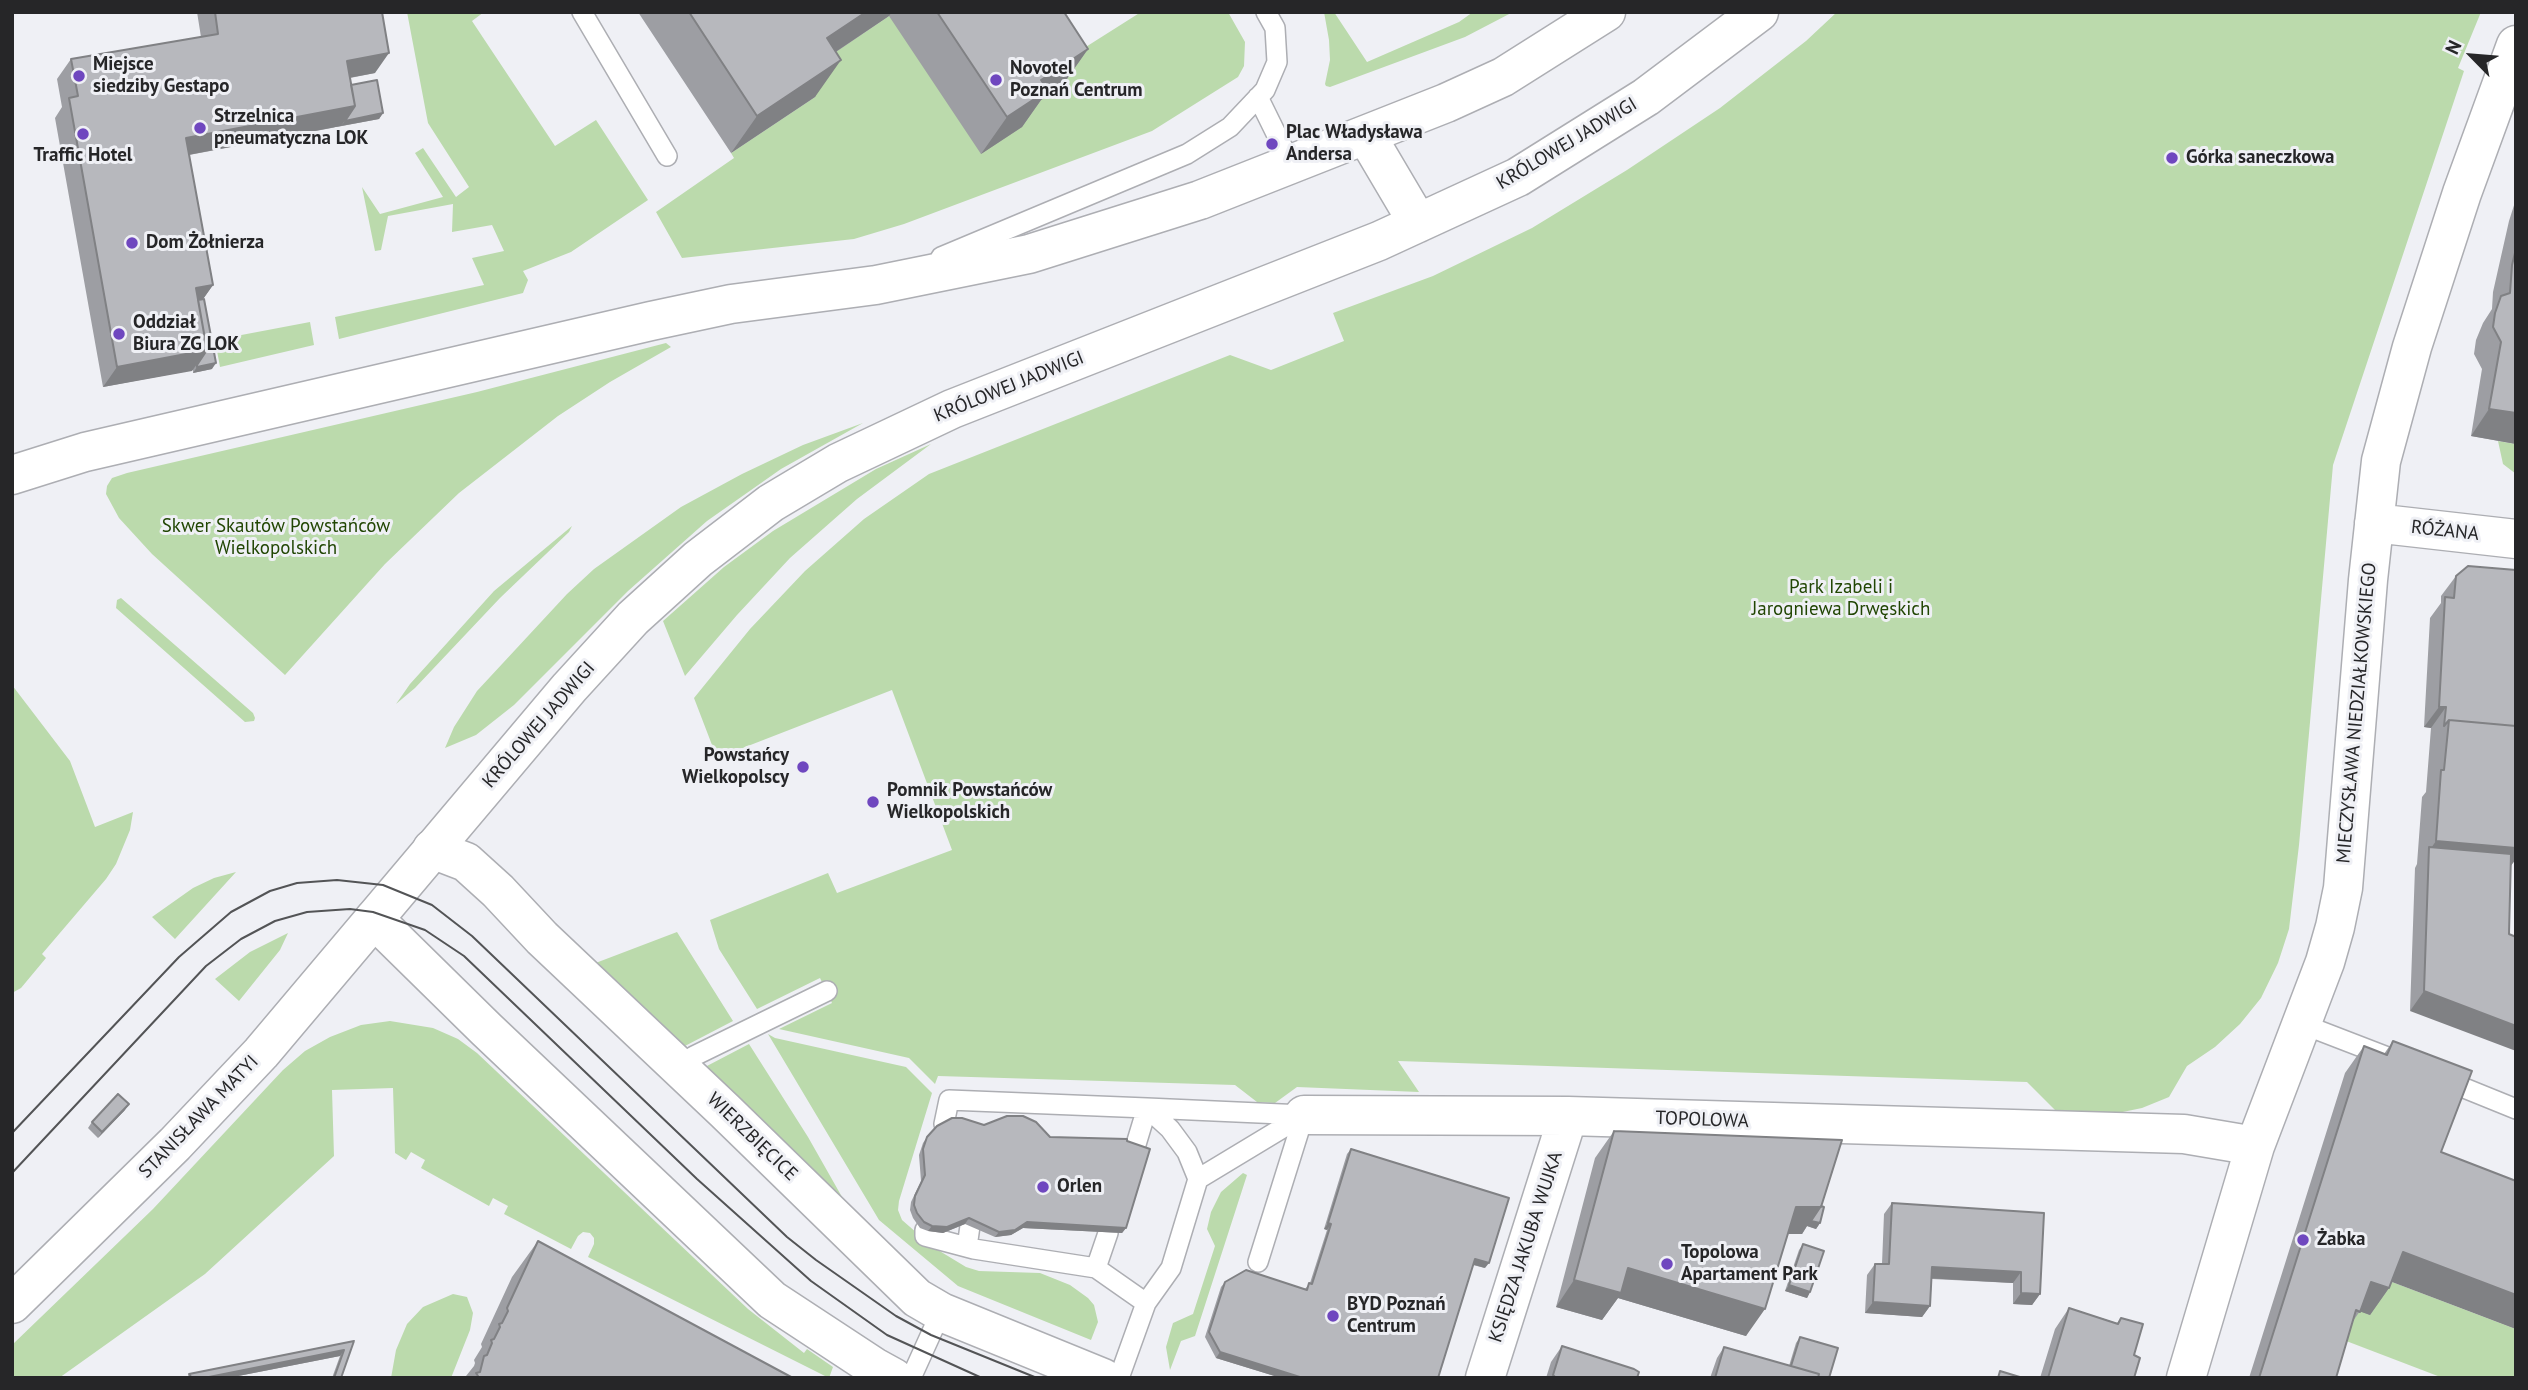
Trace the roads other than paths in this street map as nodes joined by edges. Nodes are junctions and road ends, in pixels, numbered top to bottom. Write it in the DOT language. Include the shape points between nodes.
graph roads {
  1 [pos="582,12"];
  2 [pos="1266,12"];
  3 [pos="1606,12"];
  4 [pos="1759,12"];
  5 [pos="2516,45"];
  6 [pos="1258,97"];
  7 [pos="1366,135"];
  8 [pos="667,156"];
  9 [pos="1291,164"];
  10 [pos="1418,223"];
  11 [pos="876,285"];
  12 [pos="26,471"];
  13 [pos="2374,523"];
  14 [pos="2516,539"];
  15 [pos="432,849"];
  16 [pos="374,919"];
  17 [pos="827,990"];
  18 [pos="2302,1024"];
  19 [pos="2400,1062"];
  20 [pos="679,1067"];
  21 [pos="2423,1071"];
  22 [pos="1147,1108"];
  23 [pos="2516,1109"];
  24 [pos="1304,1115"];
  25 [pos="1568,1116"];
  26 [pos="944,1124"];
  27 [pos="2255,1146"];
  28 [pos="1134,1151"];
  29 [pos="1198,1179"];
  30 [pos="970,1226"];
  31 [pos="925,1230"];
  32 [pos="1108,1233"];
  33 [pos="967,1247"];
  34 [pos="1258,1262"];
  35 [pos="1096,1268"];
  36 [pos="1146,1303"];
  37 [pos="12,1304"];
  38 [pos="941,1312"];
  39 [pos="894,1378"];
  40 [pos="911,1378"];
  41 [pos="1103,1378"];
  42 [pos="1119,1378"];
  43 [pos="1485,1378"];
  44 [pos="2186,1378"];
  1 -- 8 [label="lane"];
  2 -- 6 [label="lane" via="1275,28 1277,62"];
  3 -- 7 [label="street" via="1503,77"];
  4 -- 10 [label="street, KRÓLOWEJ JADWIGI" via="1676,77 1582,139 1518,177"];
  5 -- 13 [label="street, MIECZYSŁAWA NIEDZIAŁKOWSKIEGO" via="2412,347 2381,461"];
  6 -- 9 [label="lane"];
  6 -- 11 [label="lane" via="1230,127 1187,154"];
  7 -- 9 [label="street"];
  7 -- 10 [label="street"];
  9 -- 11 [label="street" via="1200,200 1029,254"];
  10 -- 15 [label="street, KRÓLOWEJ JADWIGI" via="952,409 838,463 771,503 698,559 634,618"];
  11 -- 12 [label="street" via="731,304 664,318 99,449"];
  13 -- 14 [label="street, RÓŻANA"];
  13 -- 18 [label="street, MIECZYSŁAWA NIEDZIAŁKOWSKIEGO" via="2343,888 2325,962"];
  15 -- 16 [label="street, KRÓLOWEJ JADWIGI"];
  15 -- 20 [label="street, WIERZBIĘCICE" via="466,862"];
  16 -- 37 [label="street, STANISŁAWA MATYI" via="261,1053 185,1134"];
  16 -- 39 [label="street" via="772,1300"];
  17 -- 20 [label="lane"];
  18 -- 19 [label="lane"];
  18 -- 27 [label="street, MIECZYSŁAWA NIEDZIAŁKOWSKIEGO"];
  20 -- 38 [label="street, WIERZBIĘCICE" via="890,1273"];
  21 -- 23 [label="lane"];
  22 -- 24 [label="lane, TOPOLOWA"];
  22 -- 26 [label="lane, TOPOLOWA" via="989,1109 949,1100"];
  22 -- 28 [label="lane"];
  22 -- 29 [label="lane" via="1187,1152"];
  24 -- 25 [label="street, TOPOLOWA"];
  24 -- 29 [label="lane"];
  24 -- 34 [label="lane"];
  25 -- 27 [label="street, TOPOLOWA" via="2184,1134"];
  25 -- 43 [label="street, KSIĘDZA JAKUBA WUJKA"];
  27 -- 44 [label="street, MIECZYSŁAWA NIEDZIAŁKOWSKIEGO"];
  29 -- 36 [label="lane" via="1171,1268"];
  30 -- 33 [label="lane"];
  31 -- 33 [label="lane" via="925,1236"];
  32 -- 35 [label="lane"];
  33 -- 35 [label="lane"];
  35 -- 36 [label="lane"];
  36 -- 42 [label="lane"];
  38 -- 40 [label="lane"];
  38 -- 41 [label="street, WIERZBIĘCICE"];
}
